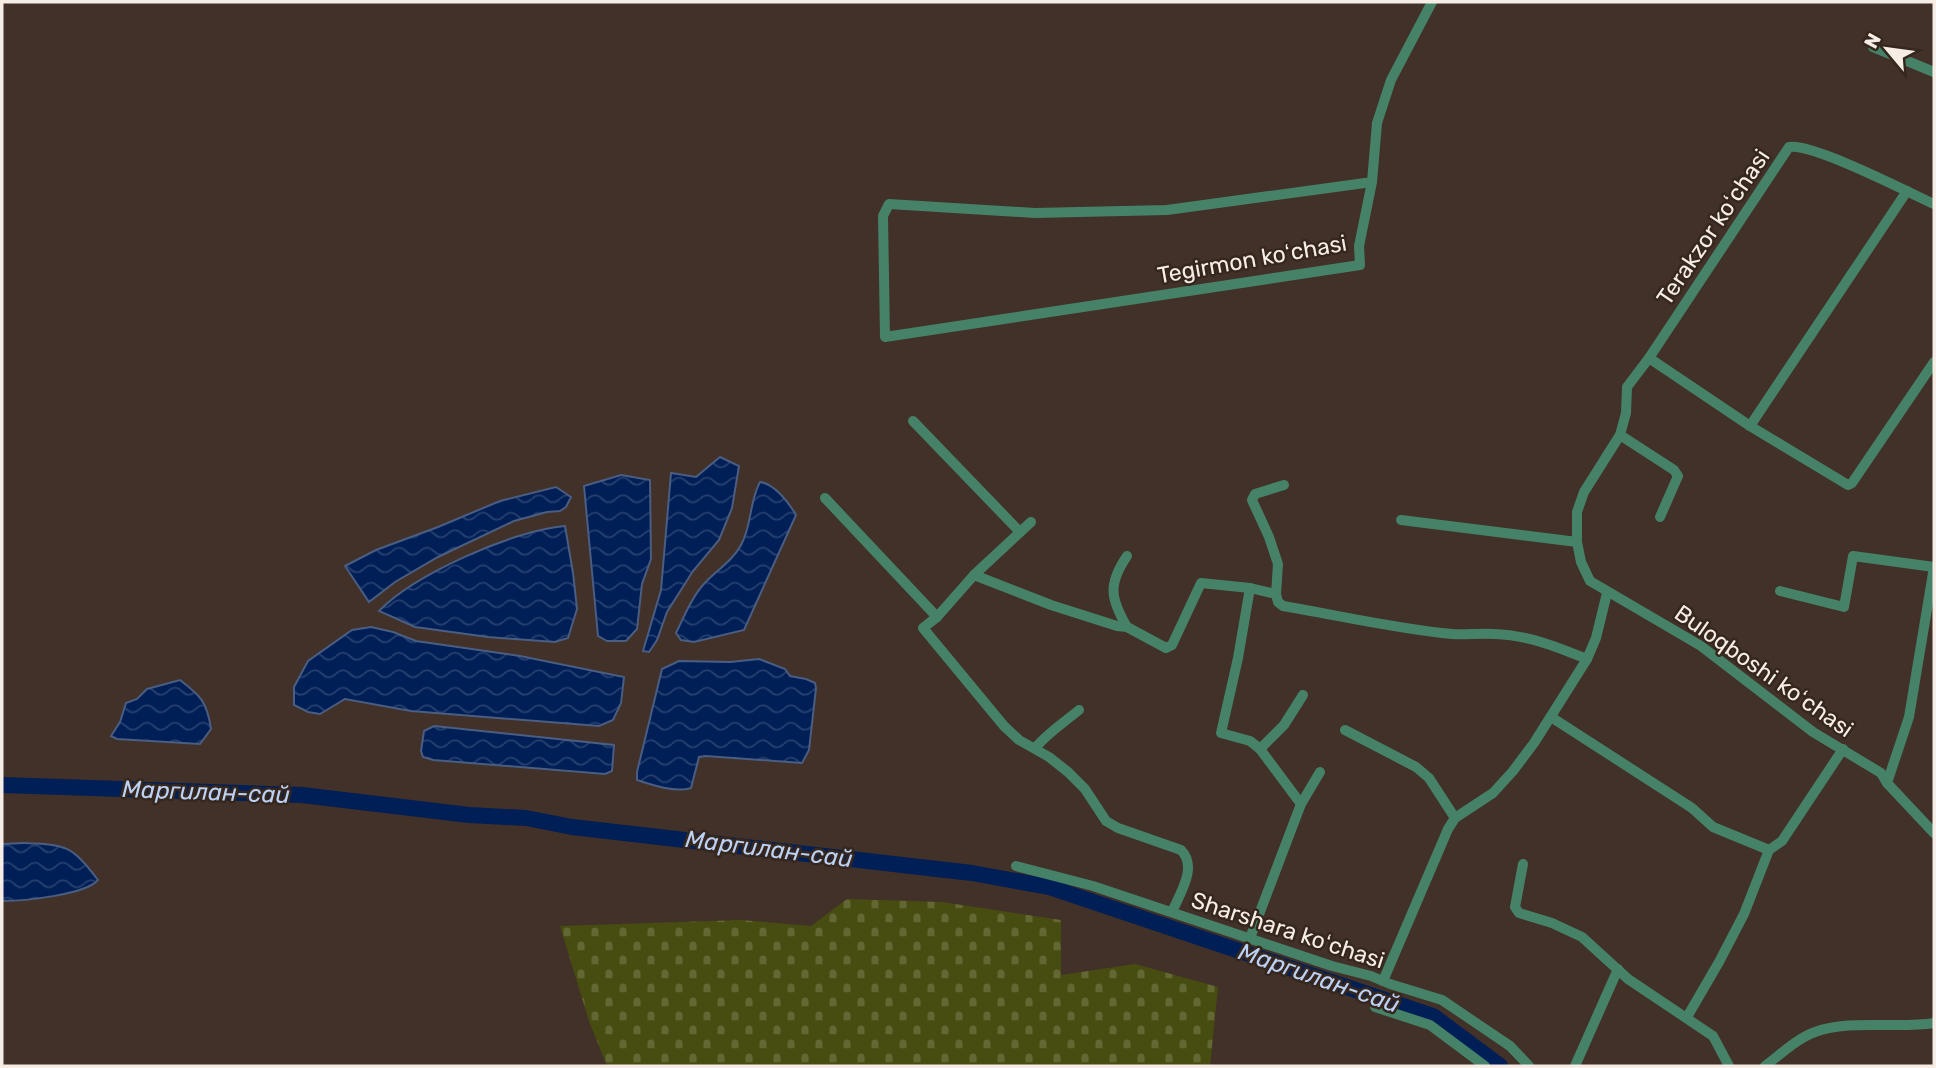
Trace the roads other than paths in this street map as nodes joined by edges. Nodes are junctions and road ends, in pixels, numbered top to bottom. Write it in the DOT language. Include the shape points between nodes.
graph roads {
  1 [pos="1432,2"];
  2 [pos="1874,47"];
  3 [pos="1934,72"];
  4 [pos="1372,182"];
  5 [pos="1907,191"];
  6 [pos="1934,204"];
  7 [pos="1648,358"];
  8 [pos="1934,362"];
  9 [pos="1627,387"];
  10 [pos="913,421"];
  11 [pos="1749,426"];
  12 [pos="1620,435"];
  13 [pos="1284,485"];
  14 [pos="825,498"];
  15 [pos="1660,517"];
  16 [pos="1401,520"];
  17 [pos="1031,522"];
  18 [pos="1020,532"];
  19 [pos="1577,542"];
  20 [pos="1128,556"];
  21 [pos="1934,567"];
  22 [pos="974,575"];
  23 [pos="1250,588"];
  24 [pos="1780,592"];
  25 [pos="1607,593"];
  26 [pos="1276,594"];
  27 [pos="937,617"];
  28 [pos="1127,626"];
  29 [pos="1587,659"];
  30 [pos="1303,695"];
  31 [pos="1079,710"];
  32 [pos="1551,717"];
  33 [pos="1345,730"];
  34 [pos="1035,748"];
  35 [pos="1260,749"];
  36 [pos="1843,749"];
  37 [pos="1320,772"];
  38 [pos="1887,783"];
  39 [pos="1301,804"];
  40 [pos="1455,818"];
  41 [pos="1934,833"];
  42 [pos="1769,850"];
  43 [pos="1523,863"];
  44 [pos="1016,866"];
  45 [pos="1172,912"];
  46 [pos="1250,938"];
  47 [pos="1618,969"];
  48 [pos="1383,981"];
  49 [pos="1375,1007"];
  50 [pos="1687,1017"];
  51 [pos="1934,1023"];
  52 [pos="1485,1066"];
  53 [pos="1529,1066"];
  54 [pos="1574,1066"];
  55 [pos="1729,1066"];
  56 [pos="1765,1066"];
  1 -- 4 [label="street" via="1391,80 1377,123"];
  2 -- 3 [label="street"];
  4 -- 4 [label="street, Tegirmon koʻchasi" via="1359,246 1360,265 885,337 883,216 889,204 1035,213 1167,209"];
  5 -- 6 [label="street, Terakzor koʻchasi"];
  5 -- 7 [label="street, Terakzor koʻchasi" via="1872,174 1789,147"];
  5 -- 11 [label="street"];
  7 -- 9 [label="street, Terakzor koʻchasi"];
  7 -- 11 [label="street"];
  8 -- 11 [label="street" via="1847,485"];
  9 -- 12 [label="street, Buloqboshi koʻchasi"];
  10 -- 18 [label="street"];
  12 -- 15 [label="street" via="1678,476"];
  12 -- 19 [label="street, Buloqboshi koʻchasi" via="1584,492 1577,512"];
  13 -- 26 [label="street" via="1255,494 1252,500 1279,564"];
  14 -- 27 [label="street"];
  16 -- 19 [label="street"];
  17 -- 18 [label="street"];
  18 -- 22 [label="street"];
  19 -- 25 [label="street, Buloqboshi koʻchasi" via="1590,582"];
  20 -- 28 [label="street" via="1117,571 1113,593"];
  21 -- 24 [label="street" via="1853,556 1844,607"];
  21 -- 38 [label="street" via="1909,717"];
  22 -- 27 [label="street"];
  22 -- 28 [label="street" via="1051,605"];
  23 -- 26 [label="street"];
  23 -- 28 [label="street" via="1201,583 1172,645 1166,648"];
  23 -- 35 [label="street" via="1220,728 1224,735 1250,741"];
  25 -- 29 [label="street"];
  25 -- 36 [label="street, Buloqboshi koʻchasi" via="1700,646 1813,732"];
  26 -- 29 [label="street" via="1283,606 1452,634 1524,637"];
  27 -- 34 [label="street" via="923,628 1004,726"];
  29 -- 32 [label="street"];
  30 -- 35 [label="street" via="1284,725"];
  31 -- 34 [label="street" via="1052,728"];
  32 -- 40 [label="street" via="1493,793"];
  32 -- 42 [label="street" via="1692,808 1713,827"];
  33 -- 40 [label="street" via="1416,767 1429,778"];
  34 -- 45 [label="street" via="1085,789 1106,821 1187,856 1188,871"];
  35 -- 39 [label="street"];
  36 -- 38 [label="street, Buloqboshi koʻchasi" via="1881,773"];
  36 -- 42 [label="street" via="1782,841"];
  37 -- 39 [label="street"];
  38 -- 41 [label="street, Buloqboshi koʻchasi"];
  39 -- 46 [label="street"];
  40 -- 48 [label="street"];
  42 -- 50 [label="street" via="1744,914"];
  43 -- 47 [label="street" via="1515,907 1519,913 1582,937"];
  44 -- 45 [label="street, Sharshara koʻchasi"];
  45 -- 46 [label="street, Sharshara koʻchasi"];
  46 -- 48 [label="street, Sharshara koʻchasi"];
  47 -- 50 [label="street"];
  47 -- 54 [label="street"];
  48 -- 53 [label="street, Sharshara koʻchasi" via="1442,1000 1501,1039"];
  49 -- 52 [label="street" via="1430,1025"];
  50 -- 55 [label="street" via="1713,1036"];
  51 -- 56 [label="street" via="1826,1029 1801,1039"];
}
